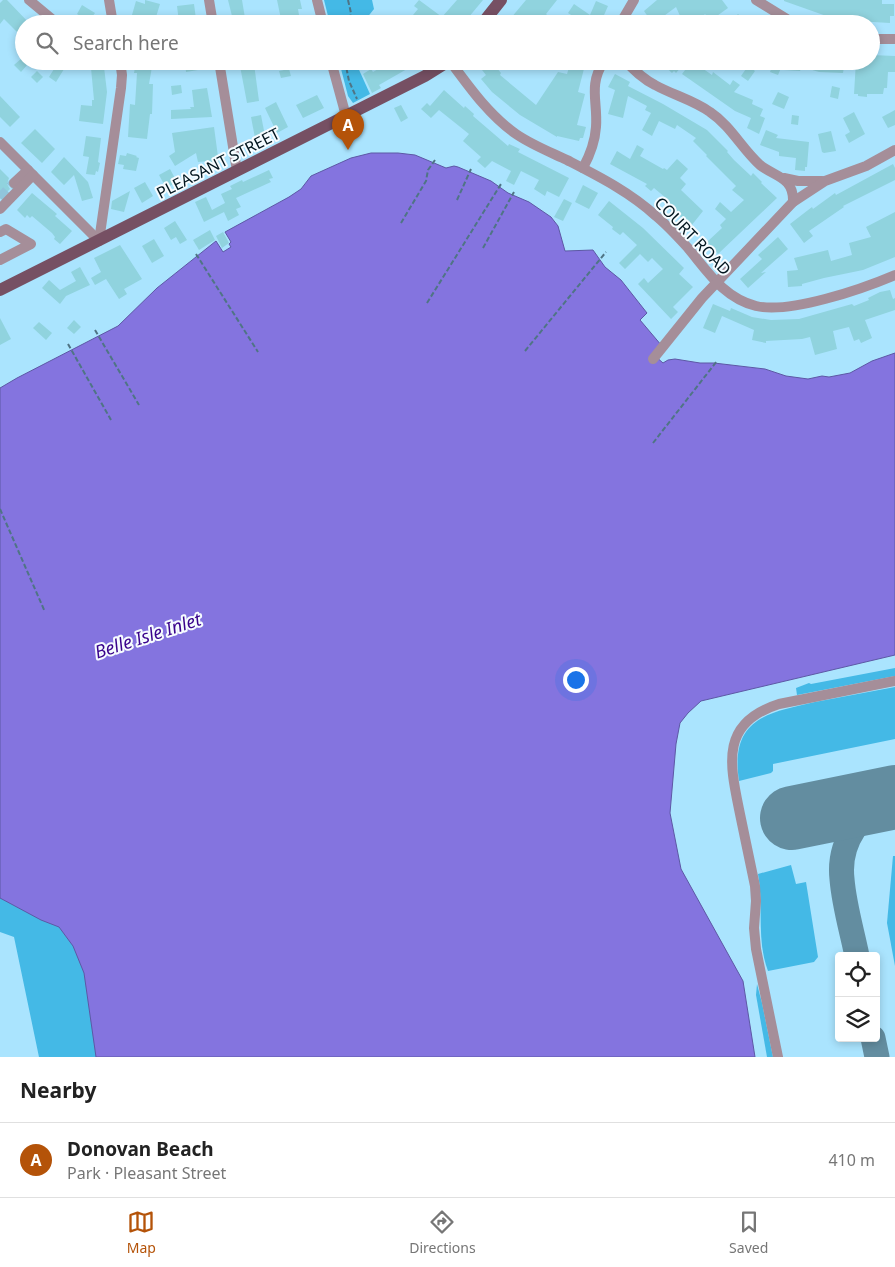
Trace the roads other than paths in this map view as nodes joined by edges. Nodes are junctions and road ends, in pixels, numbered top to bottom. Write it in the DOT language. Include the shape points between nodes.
graph roads {
  1 [pos="29,0"];
  2 [pos="109,0"];
  3 [pos="209,0"];
  4 [pos="317,0"];
  5 [pos="501,0"];
  6 [pos="634,0"];
  7 [pos="756,0"];
  8 [pos="47,15"];
  9 [pos="112,15"];
  10 [pos="212,15"];
  11 [pos="321,15"];
  12 [pos="489,15"];
  13 [pos="625,15"];
  14 [pos="780,15"];
  15 [pos="895,38"];
  16 [pos="880,39"];
  17 [pos="121,70"];
  18 [pos="220,70"];
  19 [pos="334,70"];
  20 [pos="435,70"];
  21 [pos="457,70"];
  22 [pos="600,70"];
  23 [pos="635,70"];
  24 [pos="346,116"];
  25 [pos="0,142"];
  26 [pos="895,150"];
  27 [pos="583,168"];
  28 [pos="237,171"];
  29 [pos="30,172"];
  30 [pos="784,178"];
  31 [pos="826,181"];
  32 [pos="14,184"];
  33 [pos="794,202"];
  34 [pos="0,209"];
  35 [pos="0,232"];
  36 [pos="99,241"];
  37 [pos="0,260"];
  38 [pos="895,275"];
  39 [pos="717,283"];
  40 [pos="1,288"];
  41 [pos="652,359"];
  42 [pos="895,681"];
  43 [pos="778,1057"];
  1 -- 8 [label="street"];
  2 -- 9 [label="street"];
  3 -- 10 [label="street"];
  4 -- 11 [label="street"];
  5 -- 12 [label="main road"];
  6 -- 13 [label="street"];
  7 -- 14 [label="street"];
  15 -- 16 [label="street"];
  17 -- 36 [label="street"];
  18 -- 28 [label="street"];
  19 -- 24 [label="street"];
  20 -- 24 [label="main road, PLEASANT STREET"];
  21 -- 27 [label="street, COURT ROAD" via="478,98 509,128 529,142"];
  22 -- 27 [label="street" via="594,84 595,137"];
  23 -- 30 [label="street" via="649,82 713,113 758,162"];
  24 -- 28 [label="main road, PLEASANT STREET"];
  25 -- 29 [label="street"];
  26 -- 31 [label="street" via="866,166"];
  27 -- 39 [label="street, COURT ROAD" via="652,212"];
  28 -- 36 [label="main road, PLEASANT STREET"];
  29 -- 32 [label="street"];
  29 -- 34 [label="street"];
  29 -- 36 [label="street"];
  30 -- 31 [label="street"];
  30 -- 33 [label="street" via="792,190"];
  31 -- 33 [label="street"];
  33 -- 39 [label="street"];
  35 -- 37 [label="street" via="6,229 32,244"];
  36 -- 40 [label="main road, PLEASANT STREET"];
  38 -- 39 [label="street, COURT ROAD" via="840,294 776,308 742,301"];
  39 -- 41 [label="street"];
  42 -- 43 [label="street" via="766,708 748,720 735,739 731,767 755,886 756,950"];
}
